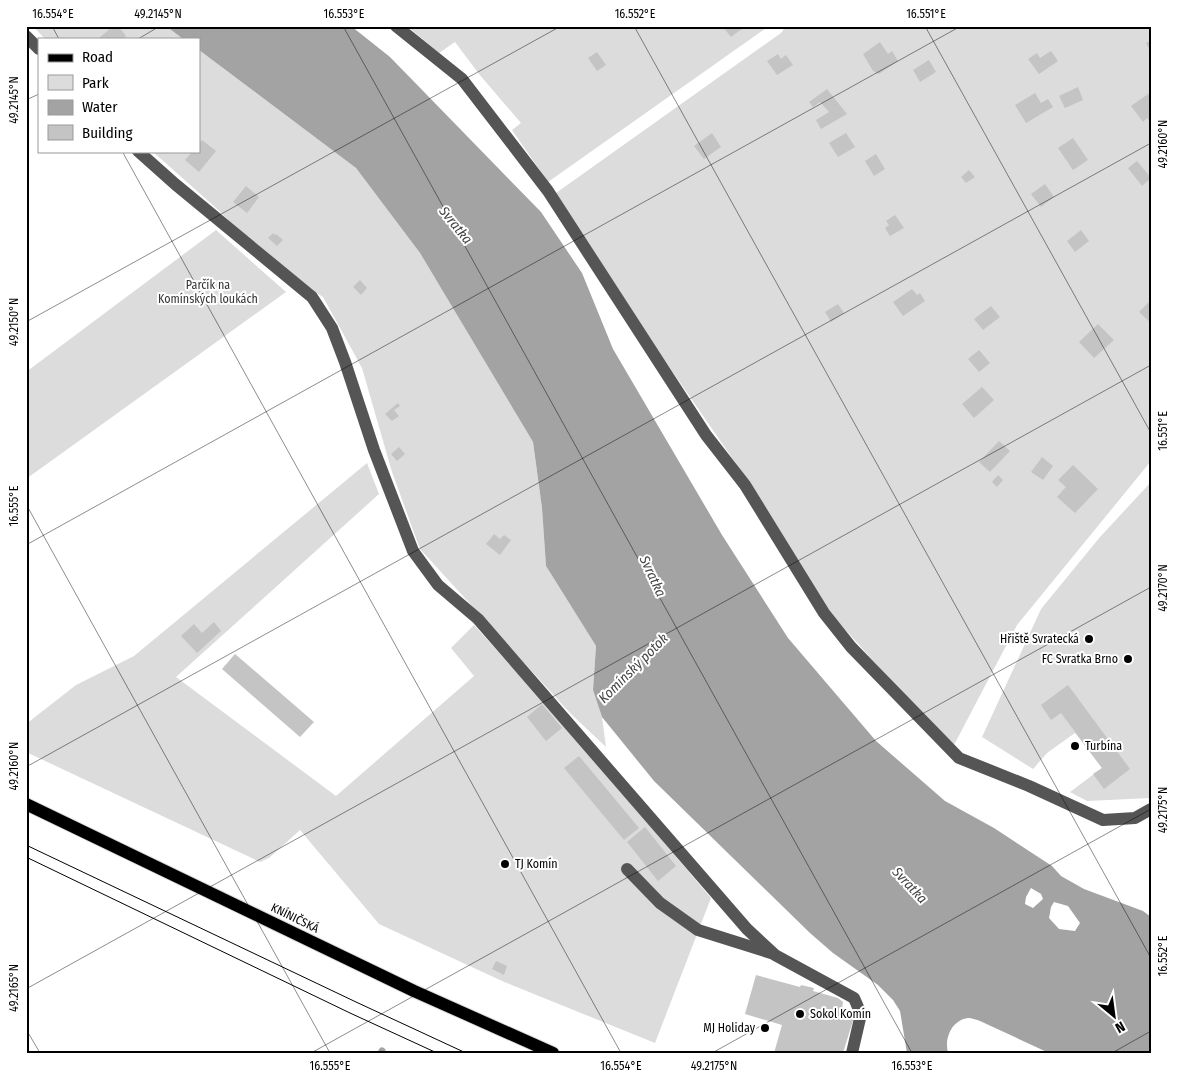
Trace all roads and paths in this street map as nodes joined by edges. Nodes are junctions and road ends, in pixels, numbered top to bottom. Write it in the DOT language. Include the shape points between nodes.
graph roads {
  1 [pos="396,26"];
  2 [pos="26,36"];
  3 [pos="38,48"];
  4 [pos="139,152"];
  5 [pos="26,804"];
  6 [pos="1151,809"];
  7 [pos="628,869"];
  8 [pos="775,955"];
  9 [pos="554,1053"];
  10 [pos="852,1053"];
  1 -- 6 [label="lane" via="462,79 548,191 706,435 745,485 824,613 851,648 959,758 1103,820 1135,818"];
  2 -- 3 [label="lane"];
  4 -- 8 [label="lane" via="312,297 335,337 413,552 438,585 478,619 748,929"];
  5 -- 9 [label="main road, KNÍNIČSKÁ" via="414,991"];
  7 -- 8 [label="lane" via="660,903 698,930"];
  8 -- 10 [label="lane" via="854,998 861,1014"];
}
